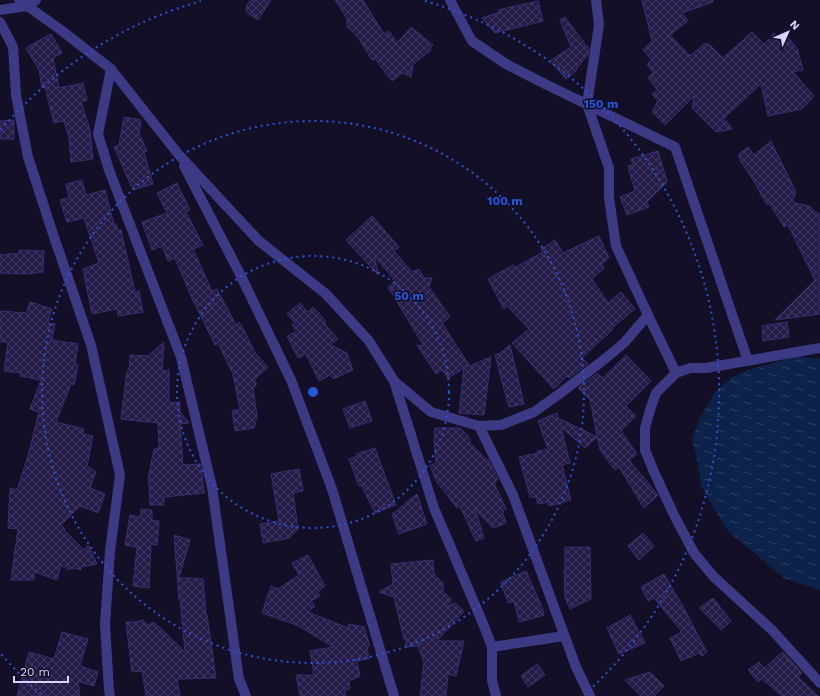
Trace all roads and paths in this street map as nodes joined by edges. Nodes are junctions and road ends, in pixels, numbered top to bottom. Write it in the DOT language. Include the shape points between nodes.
graph roads {
  1 [pos="36,0"];
  2 [pos="450,0"];
  3 [pos="596,0"];
  4 [pos="23,3"];
  5 [pos="0,10"];
  6 [pos="0,22"];
  7 [pos="111,69"];
  8 [pos="587,104"];
  9 [pos="179,155"];
  10 [pos="648,315"];
  11 [pos="820,348"];
  12 [pos="748,361"];
  13 [pos="676,373"];
  14 [pos="394,381"];
  15 [pos="479,426"];
  16 [pos="564,636"];
  17 [pos="492,648"];
  18 [pos="820,683"];
  19 [pos="110,696"];
  20 [pos="246,696"];
  21 [pos="394,696"];
  22 [pos="496,696"];
  23 [pos="590,696"];
  1 -- 4 [label="street"];
  2 -- 8 [label="street" via="472,41 506,64"];
  3 -- 8 [label="street" via="599,25"];
  4 -- 5 [label="street"];
  4 -- 7 [label="street"];
  6 -- 19 [label="street" via="13,47 16,95 28,157 91,345 120,475 110,551 105,624"];
  7 -- 9 [label="street"];
  7 -- 20 [label="street" via="98,134 109,170 182,357 212,487 239,679"];
  8 -- 10 [label="street" via="609,168 616,246"];
  8 -- 12 [label="street" via="675,147"];
  9 -- 14 [label="street" via="260,241 326,294 369,341"];
  9 -- 21 [label="street" via="291,380 332,489"];
  10 -- 13 [label="street"];
  10 -- 15 [label="street" via="624,343 534,412 501,425"];
  11 -- 12 [label="street"];
  12 -- 13 [label="street" via="690,368"];
  13 -- 18 [label="street" via="656,393 644,428 645,450 654,472 694,553 714,577 772,630"];
  14 -- 15 [label="street" via="431,412"];
  14 -- 17 [label="street" via="434,508"];
  15 -- 16 [label="street" via="513,495"];
  16 -- 17 [label="street"];
  16 -- 23 [label="street"];
  17 -- 22 [label="street" via="492,680"];
}
